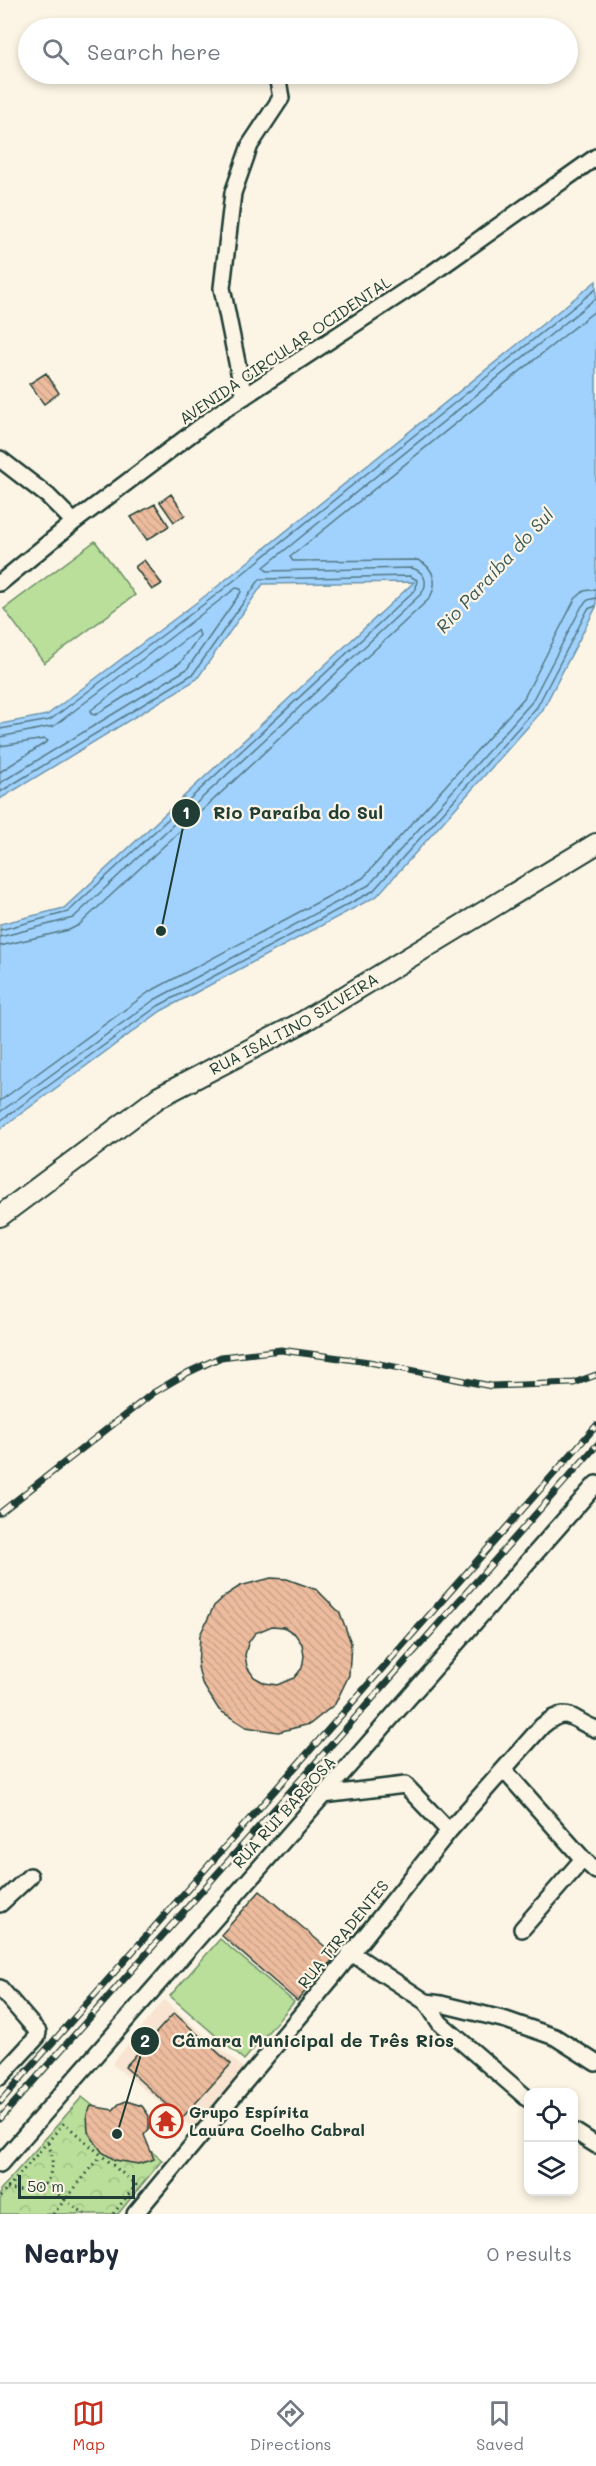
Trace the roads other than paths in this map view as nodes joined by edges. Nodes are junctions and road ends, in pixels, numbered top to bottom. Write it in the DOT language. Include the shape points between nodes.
graph roads {
  1 [pos="278,84"];
  2 [pos="596,157"];
  3 [pos="244,397"];
  4 [pos="0,459"];
  5 [pos="74,522"];
  6 [pos="0,583"];
  7 [pos="596,844"];
  8 [pos="0,1216"];
  9 [pos="596,1484"];
  10 [pos="596,1729"];
  11 [pos="504,1770"];
  12 [pos="323,1795"];
  13 [pos="449,1831"];
  14 [pos="583,1859"];
  15 [pos="596,1871"];
  16 [pos="30,1876"];
  17 [pos="0,1904"];
  18 [pos="522,1929"];
  19 [pos="350,1952"];
  20 [pos="0,1988"];
  21 [pos="426,2002"];
  22 [pos="596,2063"];
  23 [pos="0,2077"];
  24 [pos="524,2096"];
  25 [pos="578,2134"];
  26 [pos="596,2145"];
  27 [pos="0,2164"];
  28 [pos="135,2214"];
  1 -- 3 [label="street" via="280,98 250,145 233,193 222,288"];
  2 -- 3 [label="street, AVENIDA CIRCULAR OCIDENTAL" via="428,276"];
  3 -- 5 [label="street, AVENIDA CIRCULAR OCIDENTAL"];
  4 -- 5 [label="street"];
  5 -- 6 [label="street, AVENIDA CIRCULAR OCIDENTAL"];
  7 -- 8 [label="main road, RUA ISALTINO SILVEIRA" via="301,1023 159,1096"];
  9 -- 12 [label="street, RUA RUI BARBOSA"];
  10 -- 11 [label="street, RUA TIRADENTES" via="576,1717 553,1717"];
  11 -- 13 [label="street, RUA TIRADENTES"];
  11 -- 14 [label="street"];
  12 -- 13 [label="street" via="405,1785"];
  12 -- 27 [label="street, RUA RUI BARBOSA"];
  13 -- 19 [label="street, RUA TIRADENTES"];
  14 -- 15 [label="street"];
  14 -- 18 [label="street"];
  16 -- 17 [label="street"];
  19 -- 21 [label="street"];
  19 -- 28 [label="street, RUA TIRADENTES"];
  20 -- 23 [label="street" via="38,2032"];
  21 -- 22 [label="street" via="506,2020 555,2037"];
  21 -- 24 [label="street" via="440,2023"];
  25 -- 26 [label="street"];
}
